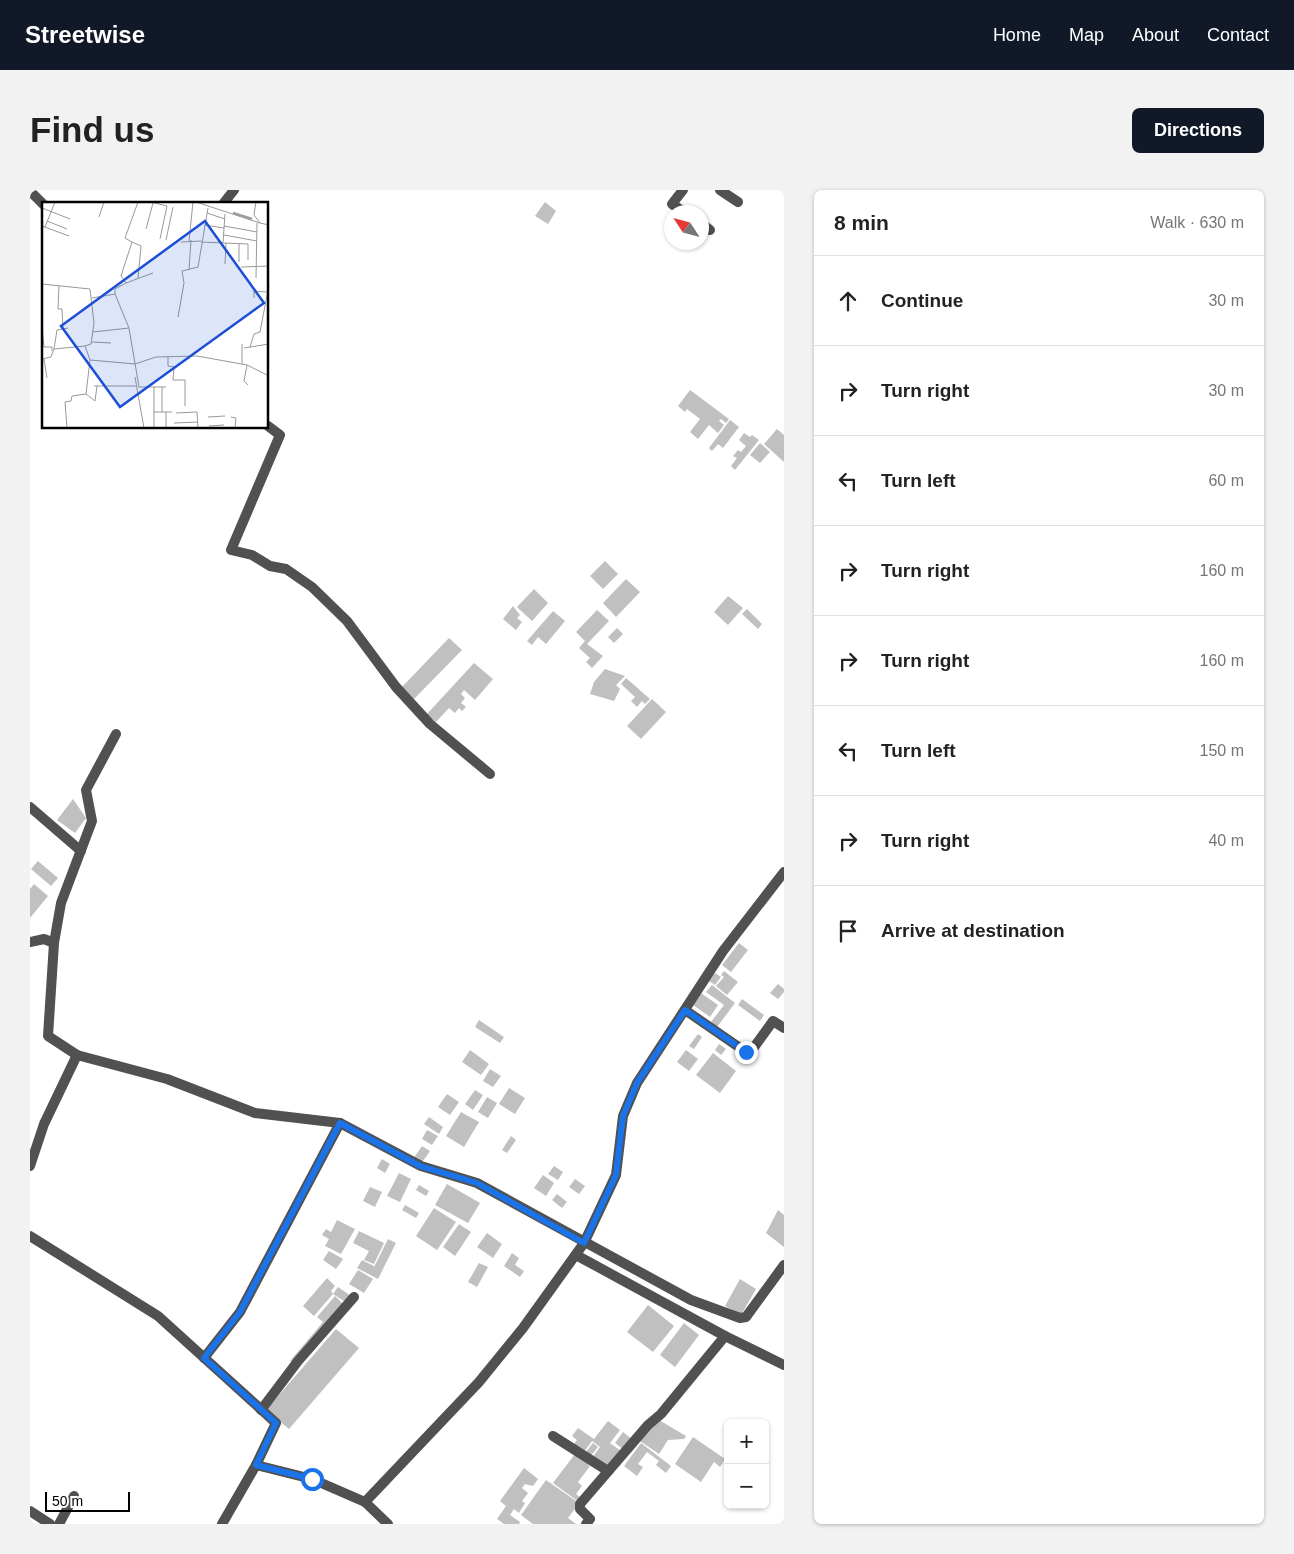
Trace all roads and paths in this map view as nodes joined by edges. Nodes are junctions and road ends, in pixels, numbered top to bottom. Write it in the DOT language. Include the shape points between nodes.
graph roads {
  1 [pos="234,190"];
  2 [pos="683,190"];
  3 [pos="720,190"];
  4 [pos="30,191"];
  5 [pos="225,202"];
  6 [pos="738,202"];
  7 [pos="42,203"];
  8 [pos="674,205"];
  9 [pos="269,427"];
  10 [pos="116,734"];
  11 [pos="490,774"];
  12 [pos="30,808"];
  13 [pos="80,851"];
  14 [pos="784,872"];
  15 [pos="30,942"];
  16 [pos="54,943"];
  17 [pos="685,1010"];
  18 [pos="784,1028"];
  19 [pos="77,1055"];
  20 [pos="340,1123"];
  21 [pos="30,1166"];
  22 [pos="30,1236"];
  23 [pos="584,1243"];
  24 [pos="576,1255"];
  25 [pos="784,1265"];
  26 [pos="354,1297"];
  27 [pos="725,1336"];
  28 [pos="204,1358"];
  29 [pos="784,1365"];
  30 [pos="261,1410"];
  31 [pos="553,1436"];
  32 [pos="256,1465"];
  33 [pos="608,1471"];
  34 [pos="74,1496"];
  35 [pos="365,1502"];
  36 [pos="30,1511"];
  37 [pos="50,1524"];
  38 [pos="59,1524"];
  39 [pos="222,1524"];
  40 [pos="388,1524"];
  41 [pos="586,1524"];
  1 -- 5 [label="street"];
  2 -- 8 [label="street"];
  3 -- 6 [label="street"];
  4 -- 7 [label="street"];
  9 -- 11 [label="street" via="280,435 231,550 286,569 312,587 347,621 396,687 430,724"];
  10 -- 13 [label="street" via="86,790 92,821"];
  12 -- 13 [label="street"];
  13 -- 16 [label="street" via="61,903"];
  14 -- 17 [label="street" via="723,951"];
  15 -- 16 [label="street" via="44,939"];
  16 -- 19 [label="street" via="48,1036"];
  17 -- 18 [label="street" via="746,1052 752,1050 773,1021"];
  17 -- 23 [label="street" via="637,1083 623,1116 616,1175"];
  19 -- 20 [label="street" via="167,1079 255,1113"];
  19 -- 21 [label="street" via="44,1124"];
  20 -- 23 [label="street" via="420,1166 477,1183"];
  20 -- 28 [label="street" via="240,1312"];
  22 -- 28 [label="street" via="158,1316"];
  23 -- 24 [label="street"];
  23 -- 25 [label="street" via="691,1300 743,1318"];
  24 -- 27 [label="street"];
  24 -- 35 [label="street" via="479,1382"];
  26 -- 30 [label="street" via="298,1361"];
  27 -- 29 [label="street"];
  27 -- 33 [label="street" via="661,1414"];
  28 -- 30 [label="street"];
  30 -- 32 [label="street" via="276,1423"];
  31 -- 33 [label="street"];
  32 -- 35 [label="street" via="312,1479"];
  32 -- 39 [label="street"];
  33 -- 41 [label="street" via="580,1504 580,1509 590,1519"];
  34 -- 38 [label="street"];
  35 -- 40 [label="street"];
  36 -- 37 [label="street"];
}
